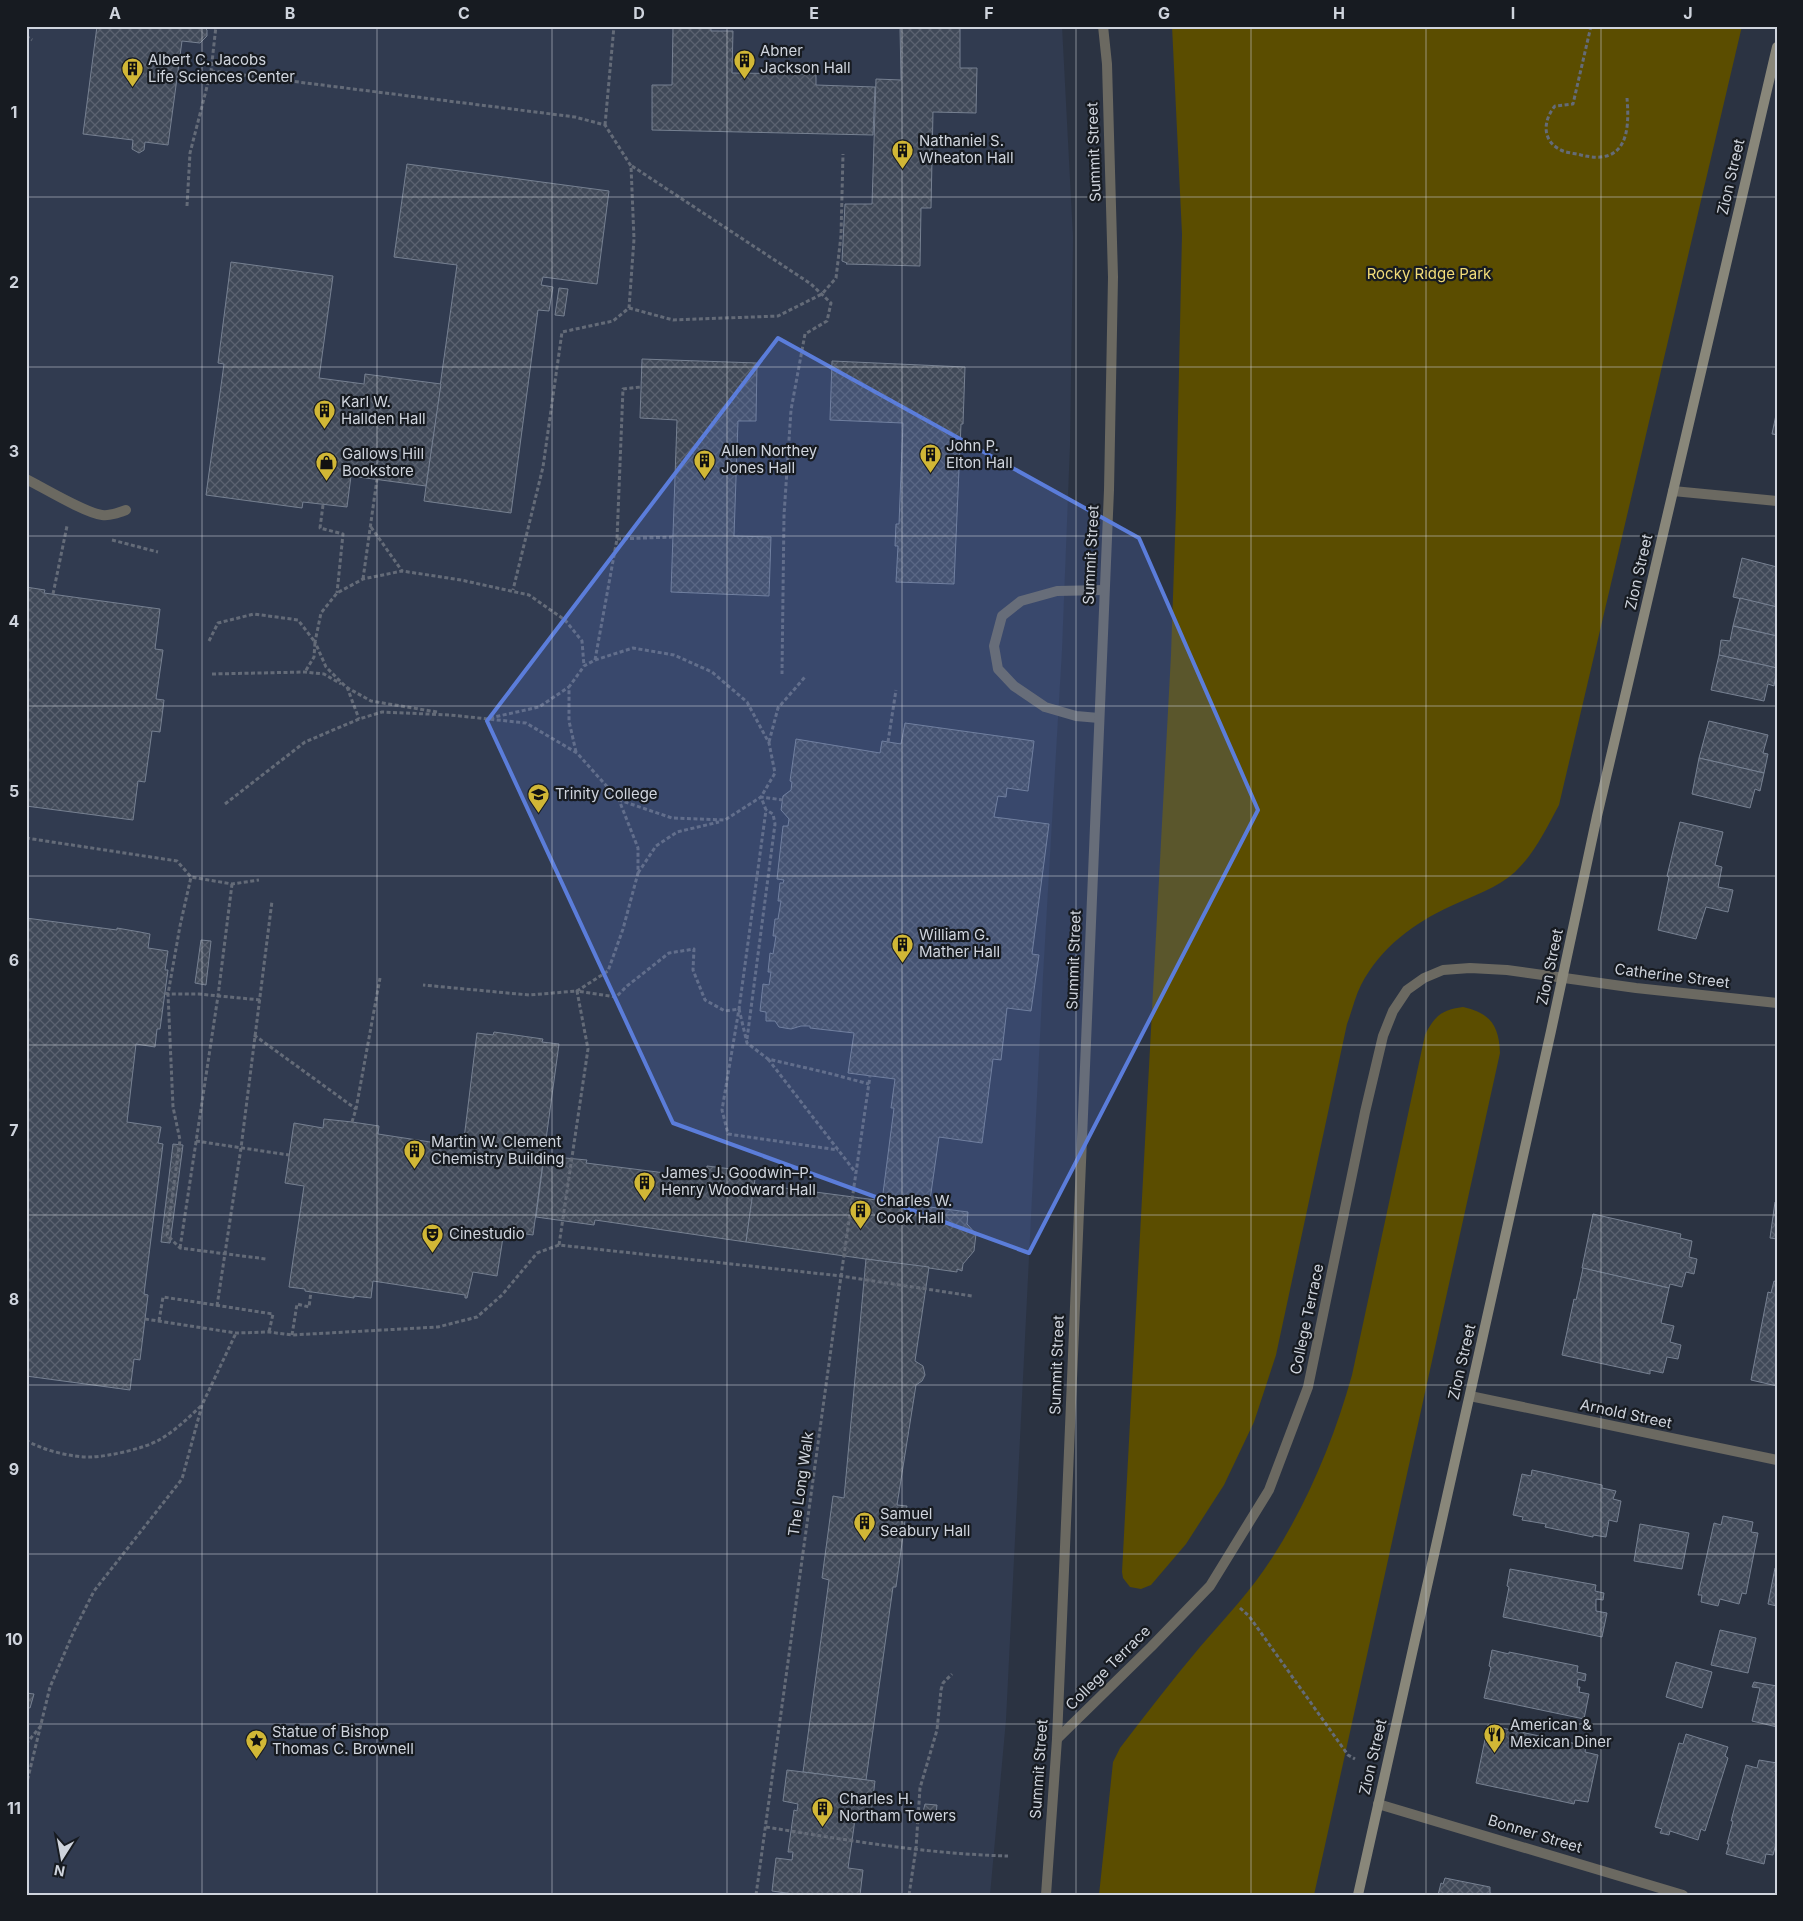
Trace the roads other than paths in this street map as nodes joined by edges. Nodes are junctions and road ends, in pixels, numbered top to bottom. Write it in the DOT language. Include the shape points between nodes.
graph roads {
  1 [pos="1103,26"];
  2 [pos="1777,47"];
  3 [pos="26,480"];
  4 [pos="1673,492"];
  5 [pos="1777,501"];
  6 [pos="126,510"];
  7 [pos="1104,590"];
  8 [pos="1099,718"];
  9 [pos="1563,976"];
  10 [pos="1777,1003"];
  11 [pos="1470,1396"];
  12 [pos="1777,1460"];
  13 [pos="1057,1739"];
  14 [pos="1378,1804"];
  15 [pos="1046,1895"];
  16 [pos="1358,1895"];
  17 [pos="1683,1895"];
  1 -- 7 [label="street, Summit Street" via="1113,277"];
  2 -- 4 [label="main road, Zion Street"];
  3 -- 6 [label="street" via="102,515"];
  4 -- 5 [label="street"];
  4 -- 9 [label="main road, Zion Street"];
  7 -- 8 [label="street, Summit Street"];
  7 -- 8 [label="street" via="1057,591 1021,601 1002,616 994,646 998,669 1014,686 1045,707 1076,716"];
  8 -- 13 [label="street, Summit Street"];
  9 -- 10 [label="street, Catherine Street" via="1636,988"];
  9 -- 11 [label="main road, Zion Street"];
  9 -- 13 [label="street, College Terrace" via="1470,968 1443,970 1424,978 1402,997 1383,1036 1369,1093 1308,1387 1270,1490 1210,1586"];
  11 -- 12 [label="street, Arnold Street"];
  11 -- 14 [label="main road, Zion Street"];
  13 -- 15 [label="street, Summit Street"];
  14 -- 16 [label="main road, Zion Street"];
  14 -- 17 [label="street, Bonner Street"];
}
